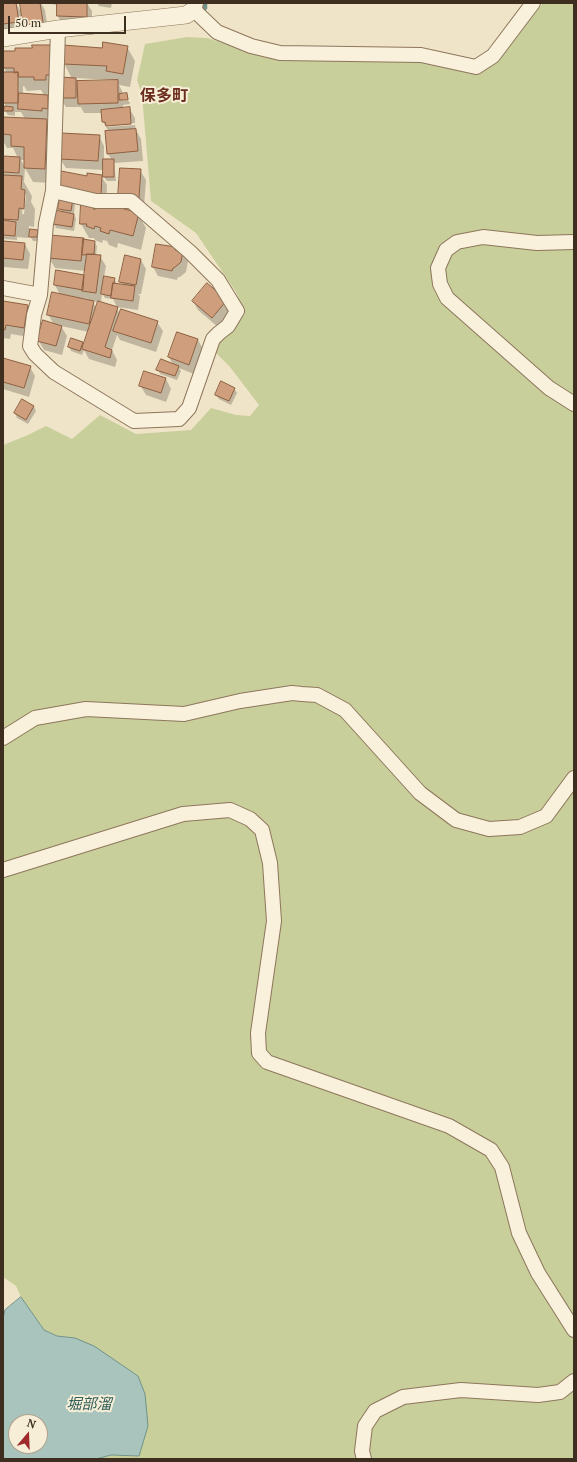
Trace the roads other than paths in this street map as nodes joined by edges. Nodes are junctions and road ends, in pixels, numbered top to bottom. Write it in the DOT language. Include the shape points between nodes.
graph roads {
  1 [pos="533,3"];
  2 [pos="197,11"];
  3 [pos="58,37"];
  4 [pos="3,38"];
  5 [pos="53,191"];
  6 [pos="574,242"];
  7 [pos="3,288"];
  8 [pos="40,295"];
  9 [pos="574,404"];
  10 [pos="3,738"];
  11 [pos="574,778"];
  12 [pos="3,870"];
  13 [pos="574,1330"];
  14 [pos="574,1381"];
  15 [pos="364,1459"];
  1 -- 2 [label="street" via="494,56 476,67 420,55 280,53 251,46 218,32"];
  2 -- 3 [label="street"];
  3 -- 4 [label="street"];
  3 -- 5 [label="street"];
  5 -- 8 [label="street" via="46,224"];
  5 -- 8 [label="street" via="96,201 131,201 218,280 237,312 228,326 213,339 189,408 179,419 134,421 54,372 34,354 30,346 34,315"];
  6 -- 9 [label="street" via="537,243 483,237 457,242 446,250 438,268 440,284 447,298 549,388"];
  7 -- 8 [label="street"];
  10 -- 11 [label="street" via="35,718 86,710 184,714 240,701 292,693 317,695 345,710 420,793 456,820 489,828 520,827 546,816"];
  12 -- 13 [label="street" via="184,814 230,810 250,819 262,830 269,856 274,921 258,1033 259,1053 268,1062 449,1126 491,1150 502,1167 519,1233 538,1273"];
  14 -- 15 [label="street" via="560,1392 538,1395 461,1390 403,1397 375,1411 365,1426 362,1450"];
}
